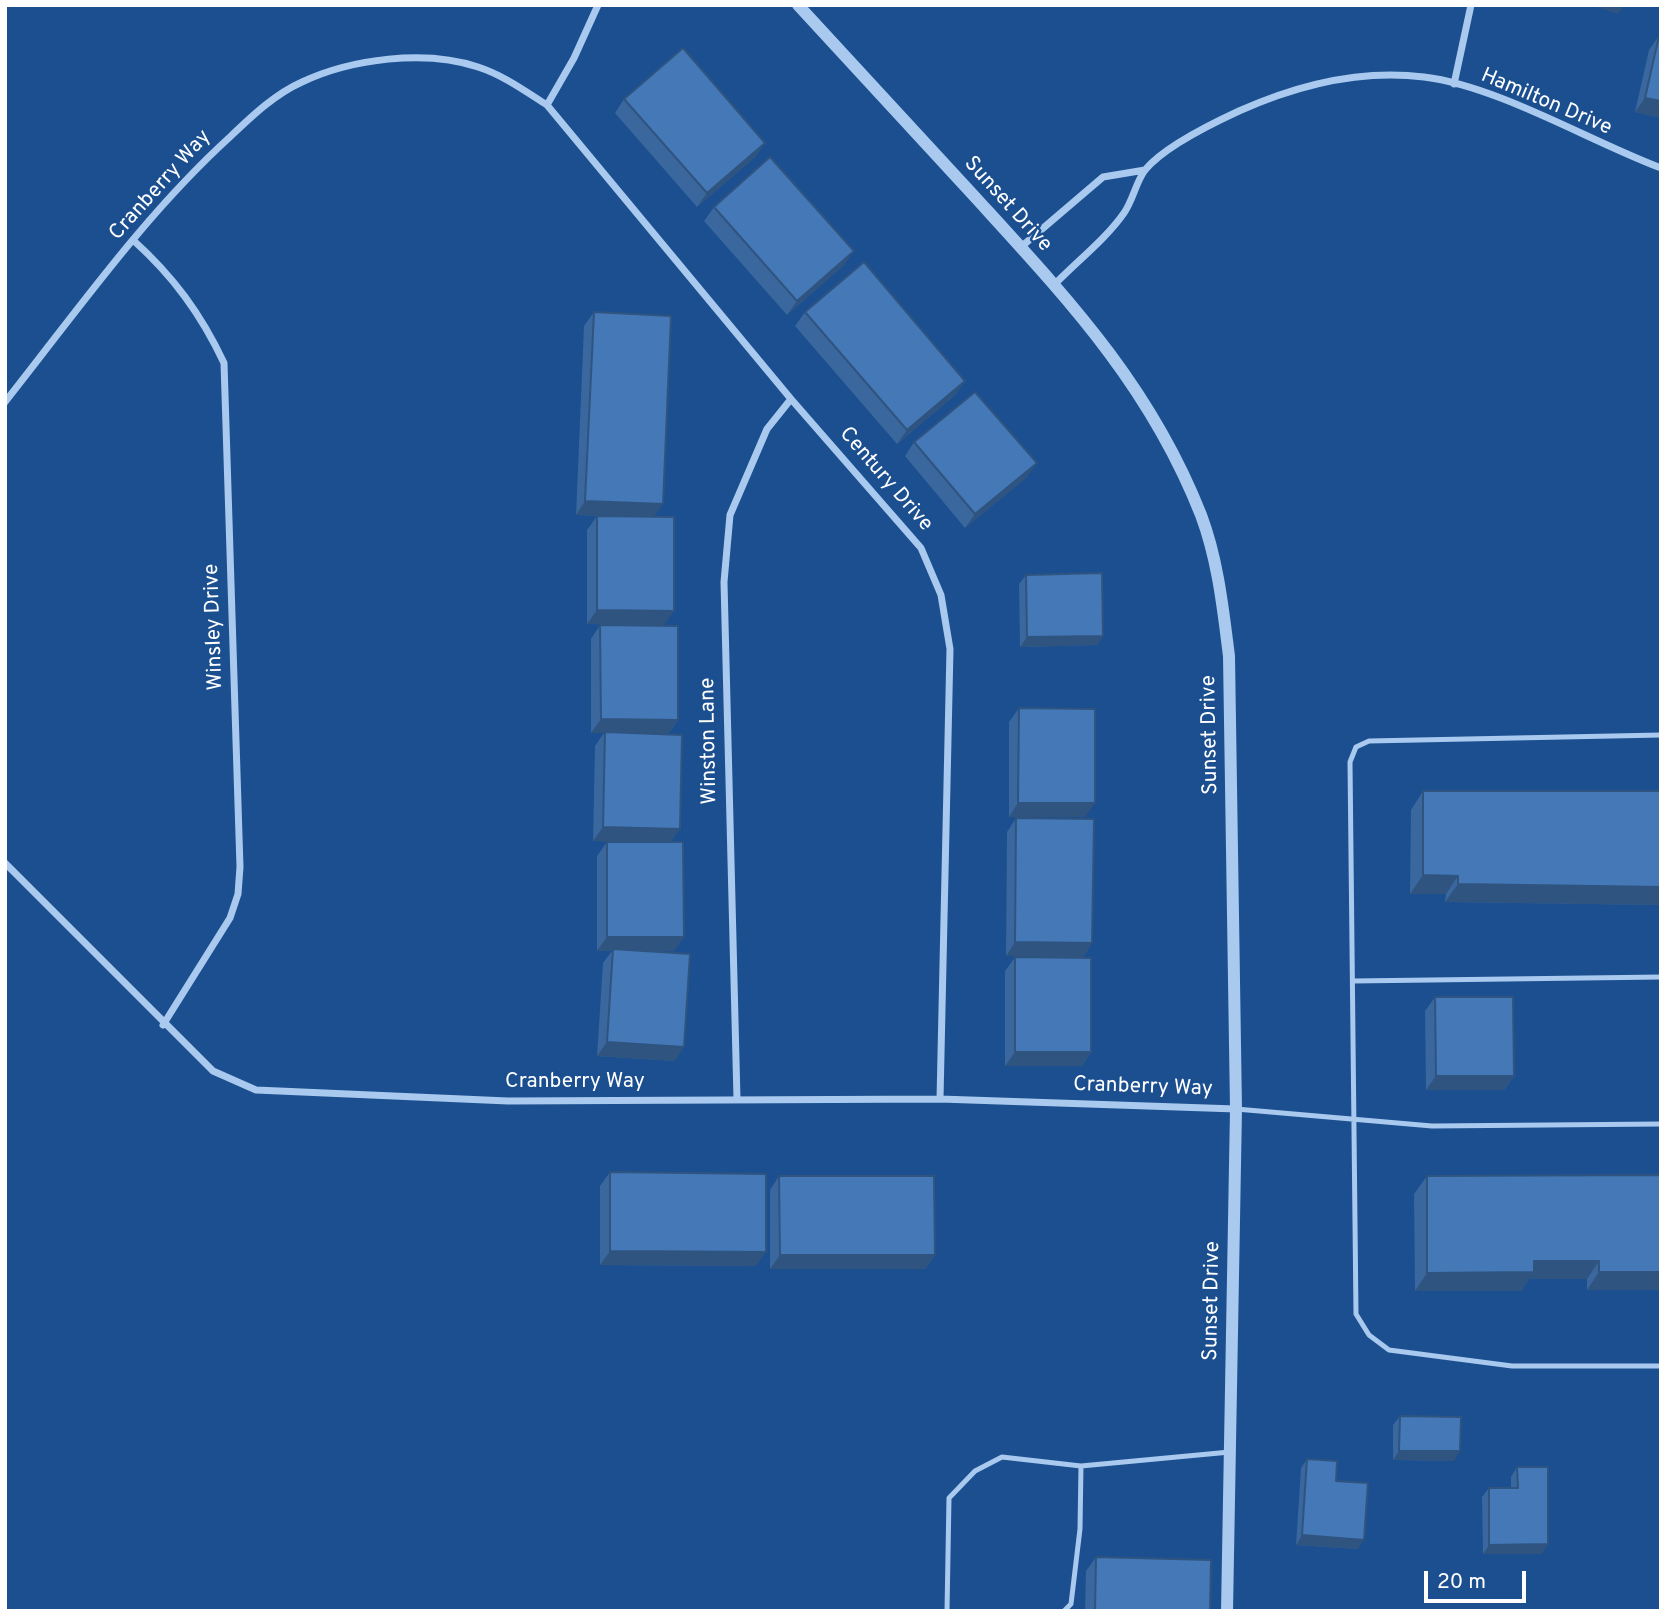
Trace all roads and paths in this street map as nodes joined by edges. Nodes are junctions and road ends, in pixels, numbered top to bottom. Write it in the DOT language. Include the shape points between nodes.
graph roads {
  1 [pos="598,5"];
  2 [pos="798,5"];
  3 [pos="1471,5"];
  4 [pos="1454,84"];
  5 [pos="547,105"];
  6 [pos="1661,168"];
  7 [pos="1146,170"];
  8 [pos="132,240"];
  9 [pos="1021,247"];
  10 [pos="1054,285"];
  11 [pos="791,400"];
  12 [pos="5,402"];
  13 [pos="1661,735"];
  14 [pos="5,863"];
  15 [pos="1661,977"];
  16 [pos="1353,981"];
  17 [pos="163,1025"];
  18 [pos="940,1098"];
  19 [pos="737,1099"];
  20 [pos="1236,1109"];
  21 [pos="1354,1121"];
  22 [pos="1661,1124"];
  23 [pos="1661,1366"];
  24 [pos="1230,1452"];
  25 [pos="1081,1466"];
  26 [pos="947,1611"];
  27 [pos="1064,1611"];
  28 [pos="1227,1611"];
  1 -- 5 [label="street"];
  2 -- 9 [label="street, Sunset Drive"];
  3 -- 4 [label="street"];
  4 -- 6 [label="street, Hamilton Drive" via="1517,105 1611,150"];
  4 -- 7 [label="street, Hamilton Drive" via="1425,77 1361,75 1313,85 1225,118 1187,138"];
  5 -- 8 [label="street, Cranberry Way" via="477,66 412,57 339,68 301,82 263,106 194,169"];
  5 -- 11 [label="street, Century Drive"];
  7 -- 9 [label="street, Hamilton Drive" via="1103,177"];
  7 -- 10 [label="street, Hamilton Drive" via="1124,213"];
  8 -- 12 [label="street, Cranberry Way"];
  8 -- 17 [label="street, Winsley Drive" via="188,298 224,363 238,894 230,918"];
  9 -- 10 [label="street, Sunset Drive"];
  10 -- 20 [label="street, Sunset Drive" via="1120,365 1155,418 1202,518 1219,584 1229,656"];
  11 -- 18 [label="street, Century Drive" via="921,548 941,595 950,649"];
  11 -- 19 [label="street, Winston Lane" via="766,429 730,515 724,582"];
  13 -- 16 [label="lane" via="1369,741 1356,747 1350,762"];
  14 -- 17 [label="street, Cranberry Way"];
  15 -- 16 [label="lane"];
  16 -- 21 [label="lane"];
  17 -- 19 [label="street, Cranberry Way" via="213,1071 256,1090 508,1101"];
  18 -- 19 [label="street, Cranberry Way"];
  18 -- 20 [label="street, Cranberry Way"];
  20 -- 21 [label="lane"];
  20 -- 24 [label="street, Sunset Drive"];
  21 -- 22 [label="lane" via="1432,1126"];
  21 -- 23 [label="lane" via="1356,1314 1369,1335 1389,1350 1512,1366"];
  24 -- 25 [label="lane"];
  24 -- 28 [label="street, Sunset Drive"];
  25 -- 26 [label="lane" via="1002,1457 975,1471 949,1498"];
  25 -- 27 [label="lane" via="1080,1529 1071,1604"];
}
